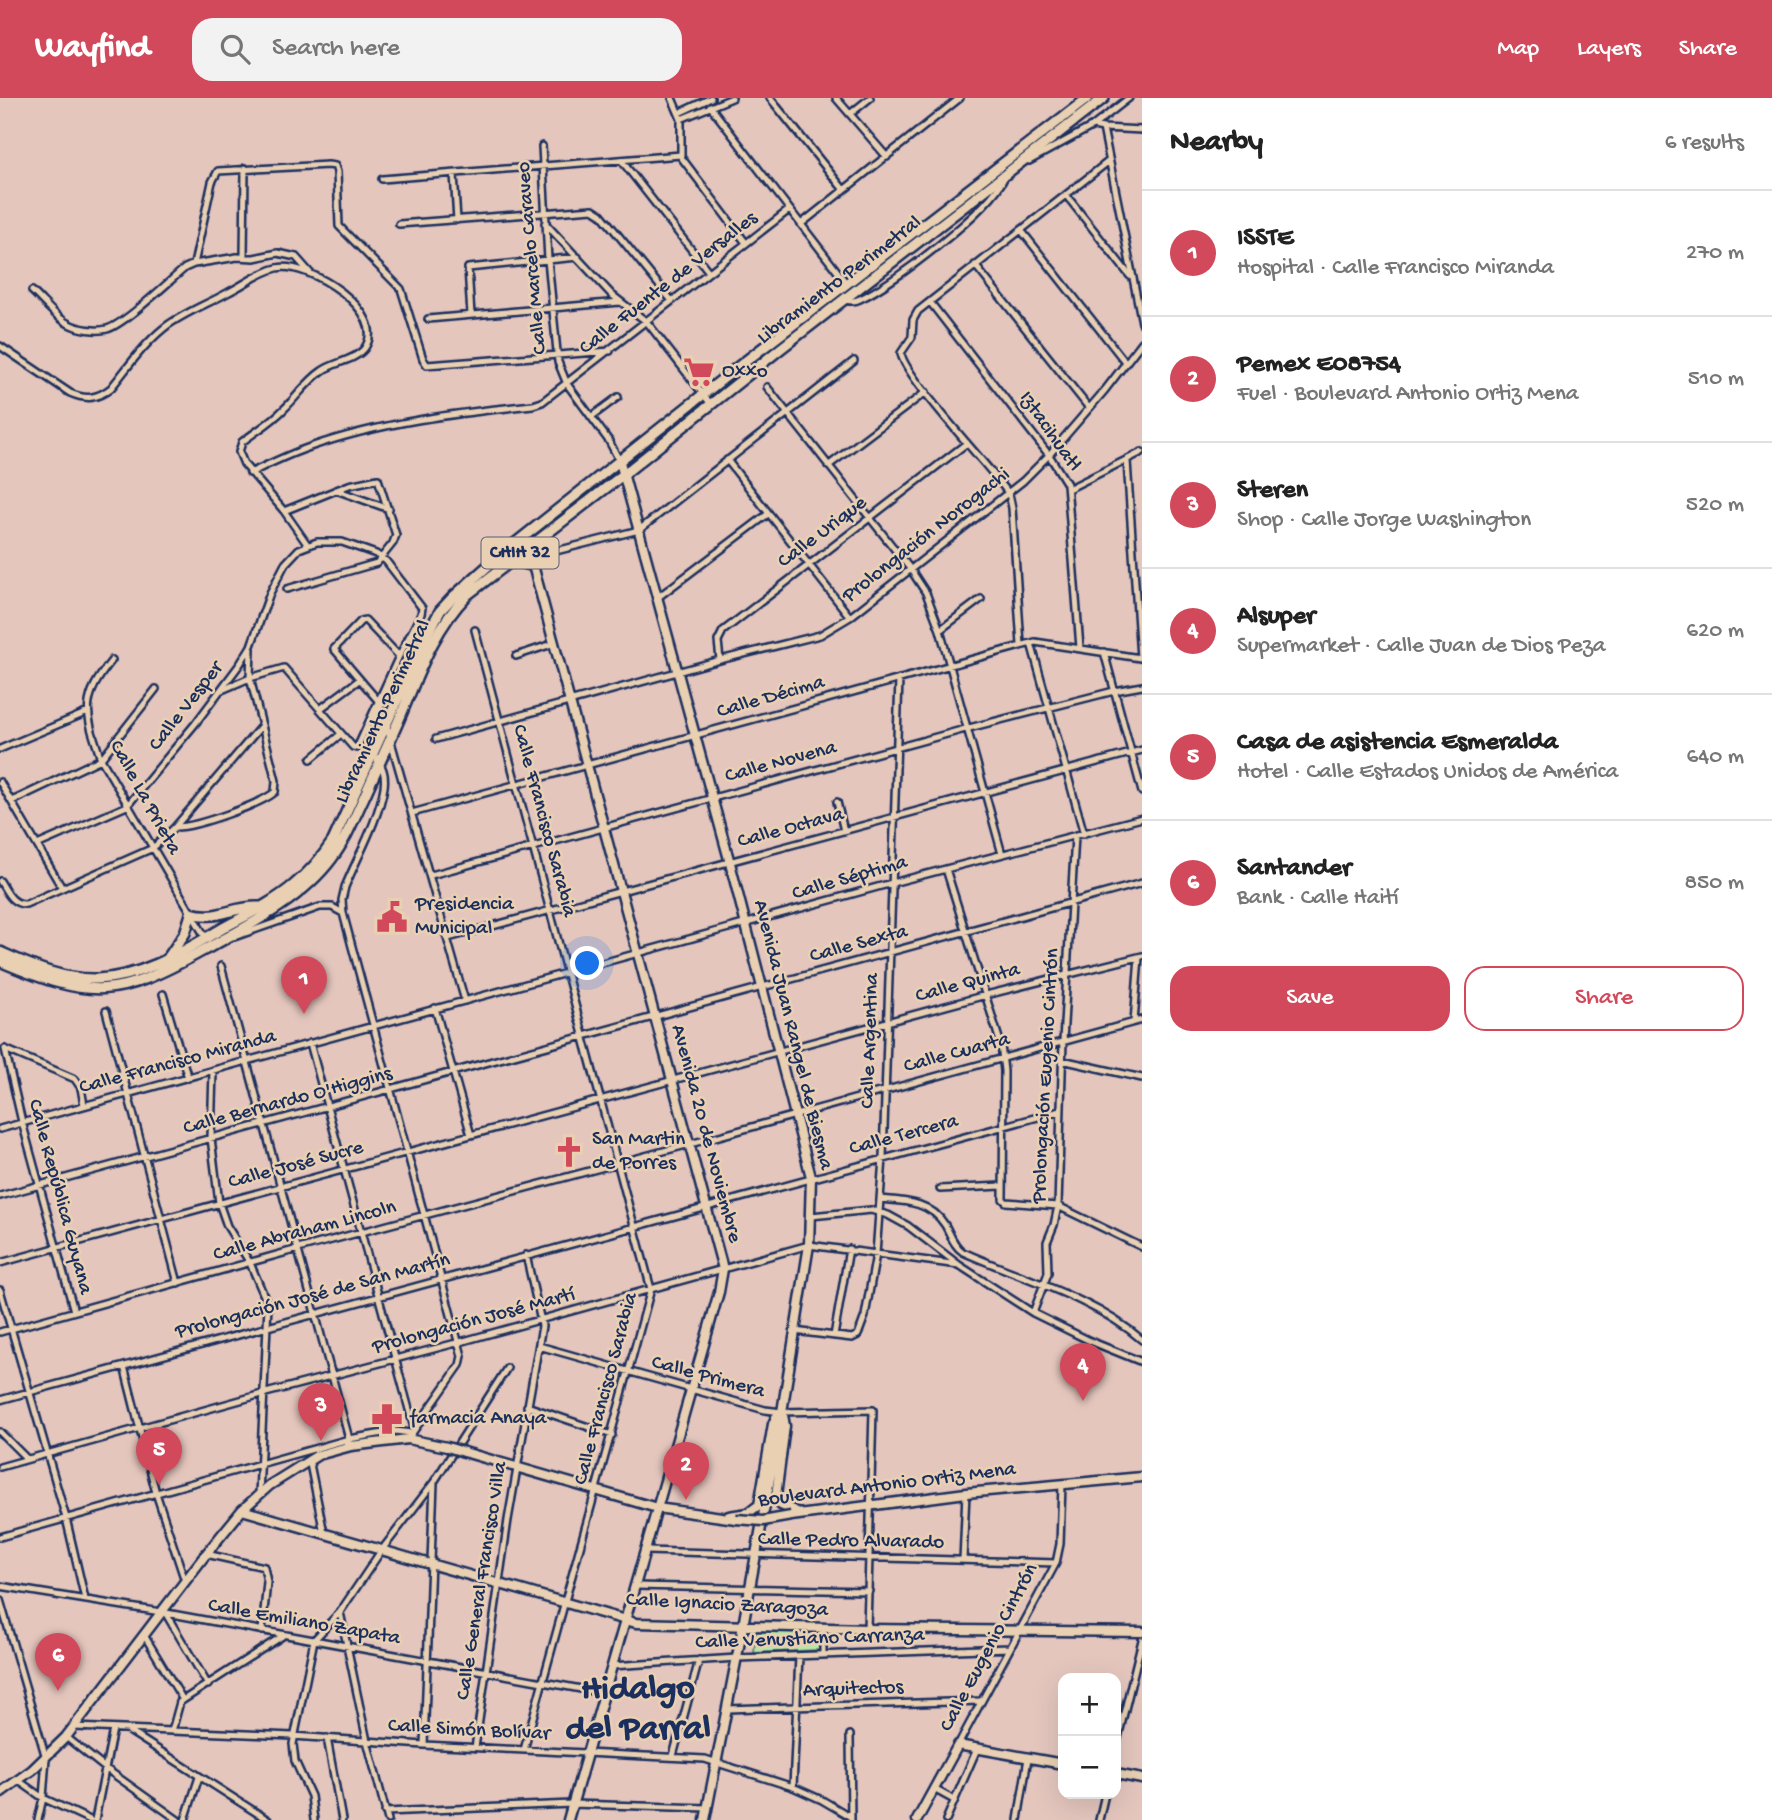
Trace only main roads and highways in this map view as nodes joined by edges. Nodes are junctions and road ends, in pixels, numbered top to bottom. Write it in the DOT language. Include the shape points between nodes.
graph roads {
  1 [pos="1088,98"];
  2 [pos="1100,99"];
  3 [pos="850,288"];
  4 [pos="506,564"];
  5 [pos="534,566"];
  6 [pos="377,757"];
  7 [pos="261,907"];
  8 [pos="208,942"];
  9 [pos="0,953"];
  10 [pos="167,960"];
  11 [pos="0,961"];
  1 -- 3 [label="main road, Libramiento Perimetral / CHIH 32"];
  2 -- 3 [label="main road, Libramiento Perimetral / CHIH 32"];
  3 -- 4 [label="main road, Libramiento Perimetral / CHIH 32" via="844,299"];
  3 -- 6 [label="main road, Libramiento Perimetral / CHIH 32" via="703,394 453,597 433,622 386,724"];
  4 -- 5 [label="main road"];
  4 -- 6 [label="main road, Libramiento Perimetral / CHIH 32" via="443,623 391,738"];
  6 -- 7 [label="main road, Libramiento Perimetral / CHIH 32" via="324,855 293,887"];
  6 -- 8 [label="main road, Libramiento Perimetral / CHIH 32" via="348,832 322,870 291,898 226,937"];
  7 -- 8 [label="main road, Libramiento Perimetral / CHIH 32"];
  7 -- 10 [label="main road" via="212,917 191,914"];
  8 -- 10 [label="main road, Libramiento Perimetral / CHIH 32"];
  8 -- 11 [label="main road, Libramiento Perimetral / CHIH 32" via="164,972 100,990 44,980"];
  9 -- 10 [label="main road, Libramiento Perimetral / CHIH 32" via="46,972 95,979 119,977"];
}
